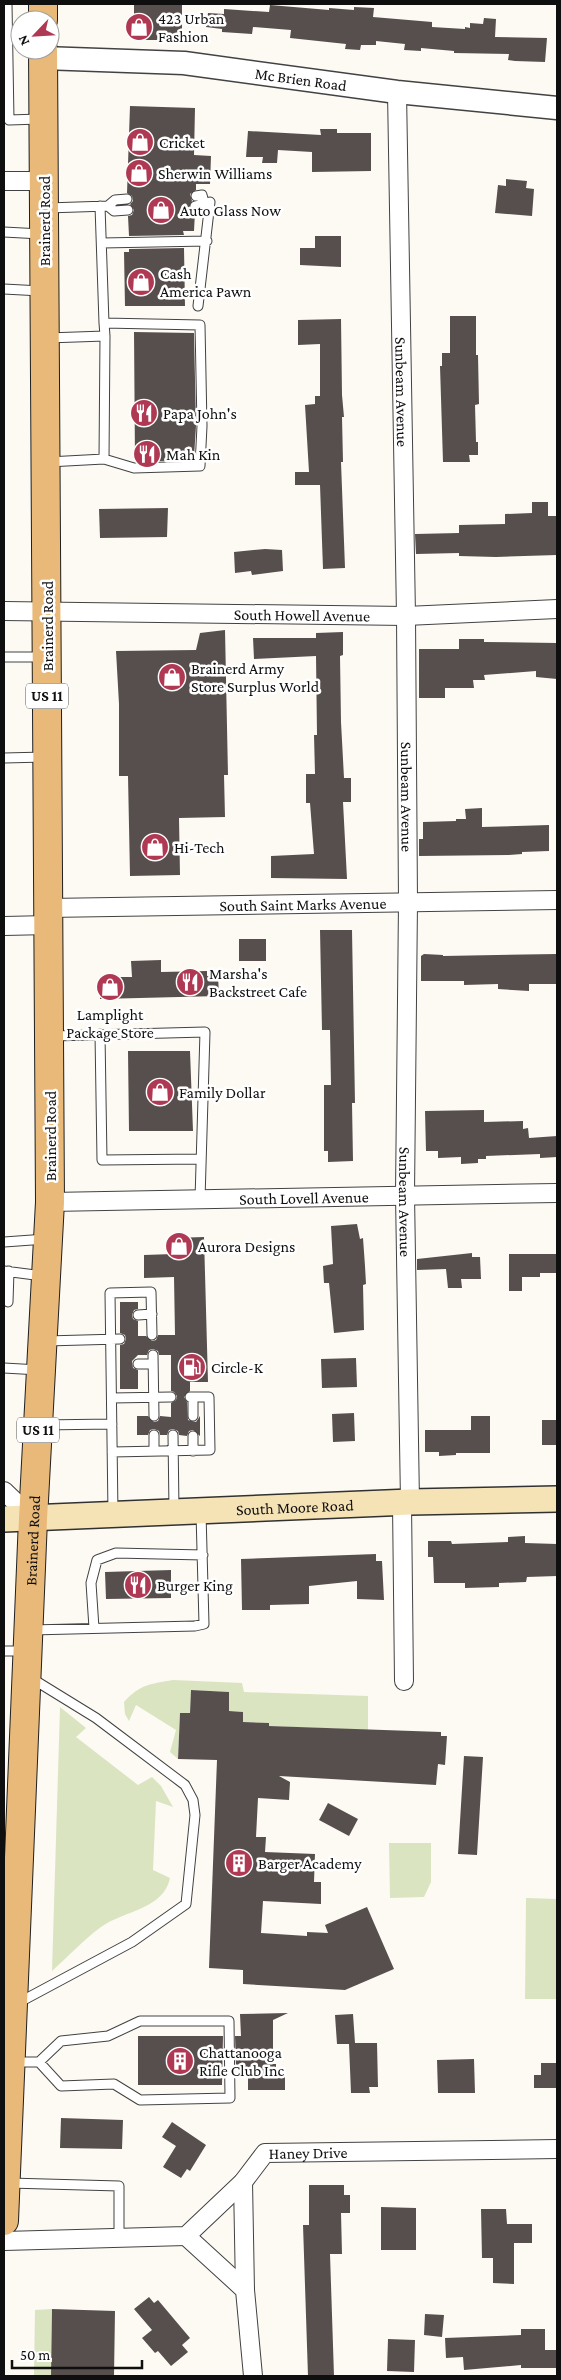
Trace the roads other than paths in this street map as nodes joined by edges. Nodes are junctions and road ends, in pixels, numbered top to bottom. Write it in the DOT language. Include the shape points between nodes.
graph roads {
  1 [pos="7,4"];
  2 [pos="60,55"];
  3 [pos="43,60"];
  4 [pos="397,92"];
  5 [pos="557,108"];
  6 [pos="43,119"];
  7 [pos="4,181"];
  8 [pos="44,181"];
  9 [pos="196,196"];
  10 [pos="127,199"];
  11 [pos="104,206"];
  12 [pos="128,210"];
  13 [pos="44,221"];
  14 [pos="4,232"];
  15 [pos="207,241"];
  16 [pos="102,243"];
  17 [pos="4,288"];
  18 [pos="44,291"];
  19 [pos="198,306"];
  20 [pos="104,323"];
  21 [pos="105,336"];
  22 [pos="45,338"];
  23 [pos="104,459"];
  24 [pos="46,462"];
  25 [pos="557,609"];
  26 [pos="46,610"];
  27 [pos="4,611"];
  28 [pos="406,616"];
  29 [pos="47,656"];
  30 [pos="4,657"];
  31 [pos="47,756"];
  32 [pos="4,758"];
  33 [pos="557,900"];
  34 [pos="408,902"];
  35 [pos="49,917"];
  36 [pos="4,926"];
  37 [pos="100,1034"];
  38 [pos="49,1036"];
  39 [pos="201,1159"];
  40 [pos="557,1193"];
  41 [pos="405,1195"];
  42 [pos="200,1199"];
  43 [pos="50,1202"];
  44 [pos="49,1239"];
  45 [pos="4,1242"];
  46 [pos="6,1271"];
  47 [pos="48,1276"];
  48 [pos="8,1302"];
  49 [pos="152,1314"];
  50 [pos="138,1315"];
  51 [pos="152,1335"];
  52 [pos="116,1339"];
  53 [pos="44,1341"];
  54 [pos="138,1364"];
  55 [pos="4,1368"];
  56 [pos="42,1370"];
  57 [pos="153,1397"];
  58 [pos="170,1397"];
  59 [pos="112,1398"];
  60 [pos="154,1416"];
  61 [pos="193,1416"];
  62 [pos="112,1424"];
  63 [pos="39,1425"];
  64 [pos="154,1435"];
  65 [pos="173,1435"];
  66 [pos="193,1436"];
  67 [pos="154,1451"];
  68 [pos="174,1451"];
  69 [pos="193,1451"];
  70 [pos="112,1452"];
  71 [pos="4,1491"];
  72 [pos="557,1499"];
  73 [pos="406,1502"];
  74 [pos="201,1512"];
  75 [pos="174,1513"];
  76 [pos="113,1516"];
  77 [pos="4,1519"];
  78 [pos="33,1519"];
  79 [pos="204,1555"];
  80 [pos="94,1628"];
  81 [pos="22,1652"];
  82 [pos="404,1681"];
  83 [pos="11,1883"];
  84 [pos="8,2007"];
  85 [pos="10,2062"];
  86 [pos="39,2062"];
  87 [pos="6,2100"];
  88 [pos="557,2149"];
  89 [pos="243,2182"];
  90 [pos="5,2183"];
  91 [pos="4,2221"];
  92 [pos="186,2236"];
  93 [pos="119,2238"];
  94 [pos="4,2240"];
  95 [pos="245,2290"];
  96 [pos="253,2376"];
  1 -- 6 [label="lane" via="9,120"];
  2 -- 4 [label="street, Mc Brien Road" via="184,63"];
  3 -- 6 [label="main road, Brainerd Road / US 11"];
  4 -- 5 [label="street, Mc Brien Road"];
  4 -- 28 [label="street, Sunbeam Avenue"];
  6 -- 8 [label="main road, Brainerd Road / US 11"];
  7 -- 8 [label="street"];
  8 -- 13 [label="main road, Brainerd Road / US 11"];
  9 -- 15 [label="lane" via="202,195 200,204 210,202"];
  10 -- 11 [label="lane" via="115,200"];
  11 -- 12 [label="lane" via="114,211"];
  11 -- 13 [label="lane"];
  11 -- 16 [label="lane"];
  13 -- 14 [label="lane"];
  13 -- 18 [label="main road, Brainerd Road / US 11"];
  15 -- 16 [label="lane"];
  15 -- 19 [label="lane"];
  16 -- 20 [label="lane"];
  17 -- 18 [label="lane"];
  18 -- 22 [label="main road, Brainerd Road / US 11"];
  20 -- 21 [label="lane"];
  20 -- 23 [label="lane" via="200,326 202,426 200,466 134,468"];
  21 -- 22 [label="lane"];
  21 -- 23 [label="lane"];
  22 -- 24 [label="main road, Brainerd Road / US 11"];
  23 -- 24 [label="lane"];
  24 -- 26 [label="main road, Brainerd Road / US 11"];
  25 -- 28 [label="street, South Howell Avenue"];
  26 -- 27 [label="street, South Howell Avenue"];
  26 -- 28 [label="street, South Howell Avenue"];
  26 -- 29 [label="main road, Brainerd Road / US 11"];
  28 -- 34 [label="street, Sunbeam Avenue"];
  29 -- 30 [label="lane"];
  29 -- 31 [label="main road, Brainerd Road / US 11"];
  31 -- 32 [label="lane"];
  31 -- 35 [label="main road, Brainerd Road / US 11"];
  33 -- 34 [label="street, South Saint Marks Avenue"];
  34 -- 35 [label="street, South Saint Marks Avenue"];
  34 -- 41 [label="street, Sunbeam Avenue"];
  35 -- 36 [label="street, South Saint Marks Avenue"];
  35 -- 38 [label="main road, Brainerd Road / US 11"];
  37 -- 38 [label="lane"];
  37 -- 39 [label="lane" via="102,1160"];
  37 -- 39 [label="lane" via="206,1032"];
  38 -- 43 [label="main road, Brainerd Road / US 11"];
  39 -- 42 [label="lane"];
  40 -- 41 [label="street, South Lovell Avenue"];
  41 -- 42 [label="street, South Lovell Avenue"];
  41 -- 73 [label="street, Sunbeam Avenue"];
  42 -- 43 [label="street, South Lovell Avenue"];
  43 -- 44 [label="main road, Brainerd Road / US 11"];
  44 -- 45 [label="lane"];
  44 -- 47 [label="main road, Brainerd Road / US 11"];
  46 -- 47 [label="lane"];
  46 -- 48 [label="lane"];
  47 -- 53 [label="main road, Brainerd Road / US 11"];
  49 -- 50 [label="lane"];
  49 -- 51 [label="lane"];
  49 -- 52 [label="lane" via="152,1292 110,1293"];
  52 -- 53 [label="lane"];
  52 -- 59 [label="lane"];
  53 -- 56 [label="main road, Brainerd Road / US 11"];
  54 -- 57 [label="lane" via="153,1360"];
  55 -- 56 [label="lane"];
  56 -- 63 [label="main road, Brainerd Road / US 11"];
  57 -- 58 [label="lane"];
  57 -- 59 [label="lane"];
  57 -- 60 [label="lane"];
  59 -- 62 [label="lane"];
  61 -- 69 [label="lane" via="192,1397 209,1397 210,1450"];
  62 -- 63 [label="lane"];
  62 -- 70 [label="lane"];
  63 -- 78 [label="main road, Brainerd Road / US 11"];
  64 -- 67 [label="lane"];
  65 -- 68 [label="lane"];
  66 -- 69 [label="lane"];
  67 -- 68 [label="lane"];
  67 -- 70 [label="lane"];
  68 -- 69 [label="lane"];
  68 -- 75 [label="lane"];
  70 -- 76 [label="lane"];
  71 -- 78 [label="street"];
  72 -- 73 [label="main road, South Moore Road"];
  73 -- 74 [label="main road, South Moore Road"];
  73 -- 82 [label="street, Sunbeam Avenue"];
  74 -- 75 [label="main road, South Moore Road"];
  74 -- 79 [label="lane"];
  75 -- 76 [label="main road, South Moore Road"];
  76 -- 78 [label="main road, South Moore Road"];
  77 -- 78 [label="main road, South Moore Road"];
  78 -- 81 [label="main road, Brainerd Road / US 11"];
  79 -- 80 [label="lane" via="116,1553 97,1560 91,1583"];
  79 -- 80 [label="lane" via="204,1624"];
  80 -- 81 [label="lane"];
  81 -- 83 [label="main road, Brainerd Road / US 11"];
  81 -- 84 [label="lane" via="96,1718 185,1785 193,1800 195,1815 186,1904 132,1942"];
  83 -- 84 [label="main road, Brainerd Road / US 11"];
  84 -- 85 [label="main road, Brainerd Road / US 11"];
  85 -- 86 [label="lane"];
  85 -- 87 [label="main road, Brainerd Road / US 11"];
  86 -- 86 [label="lane" via="61,2086 114,2084 140,2100 230,2098 229,2021 140,2021 108,2036 61,2041"];
  87 -- 90 [label="main road, Brainerd Road / US 11"];
  88 -- 89 [label="street, Haney Drive" via="265,2153"];
  89 -- 92 [label="street, Haney Drive"];
  89 -- 95 [label="street"];
  90 -- 91 [label="main road, Brainerd Road / US 11"];
  90 -- 93 [label="lane" via="119,2186"];
  92 -- 93 [label="street"];
  92 -- 95 [label="street"];
  93 -- 94 [label="street"];
  95 -- 96 [label="street"];
}
